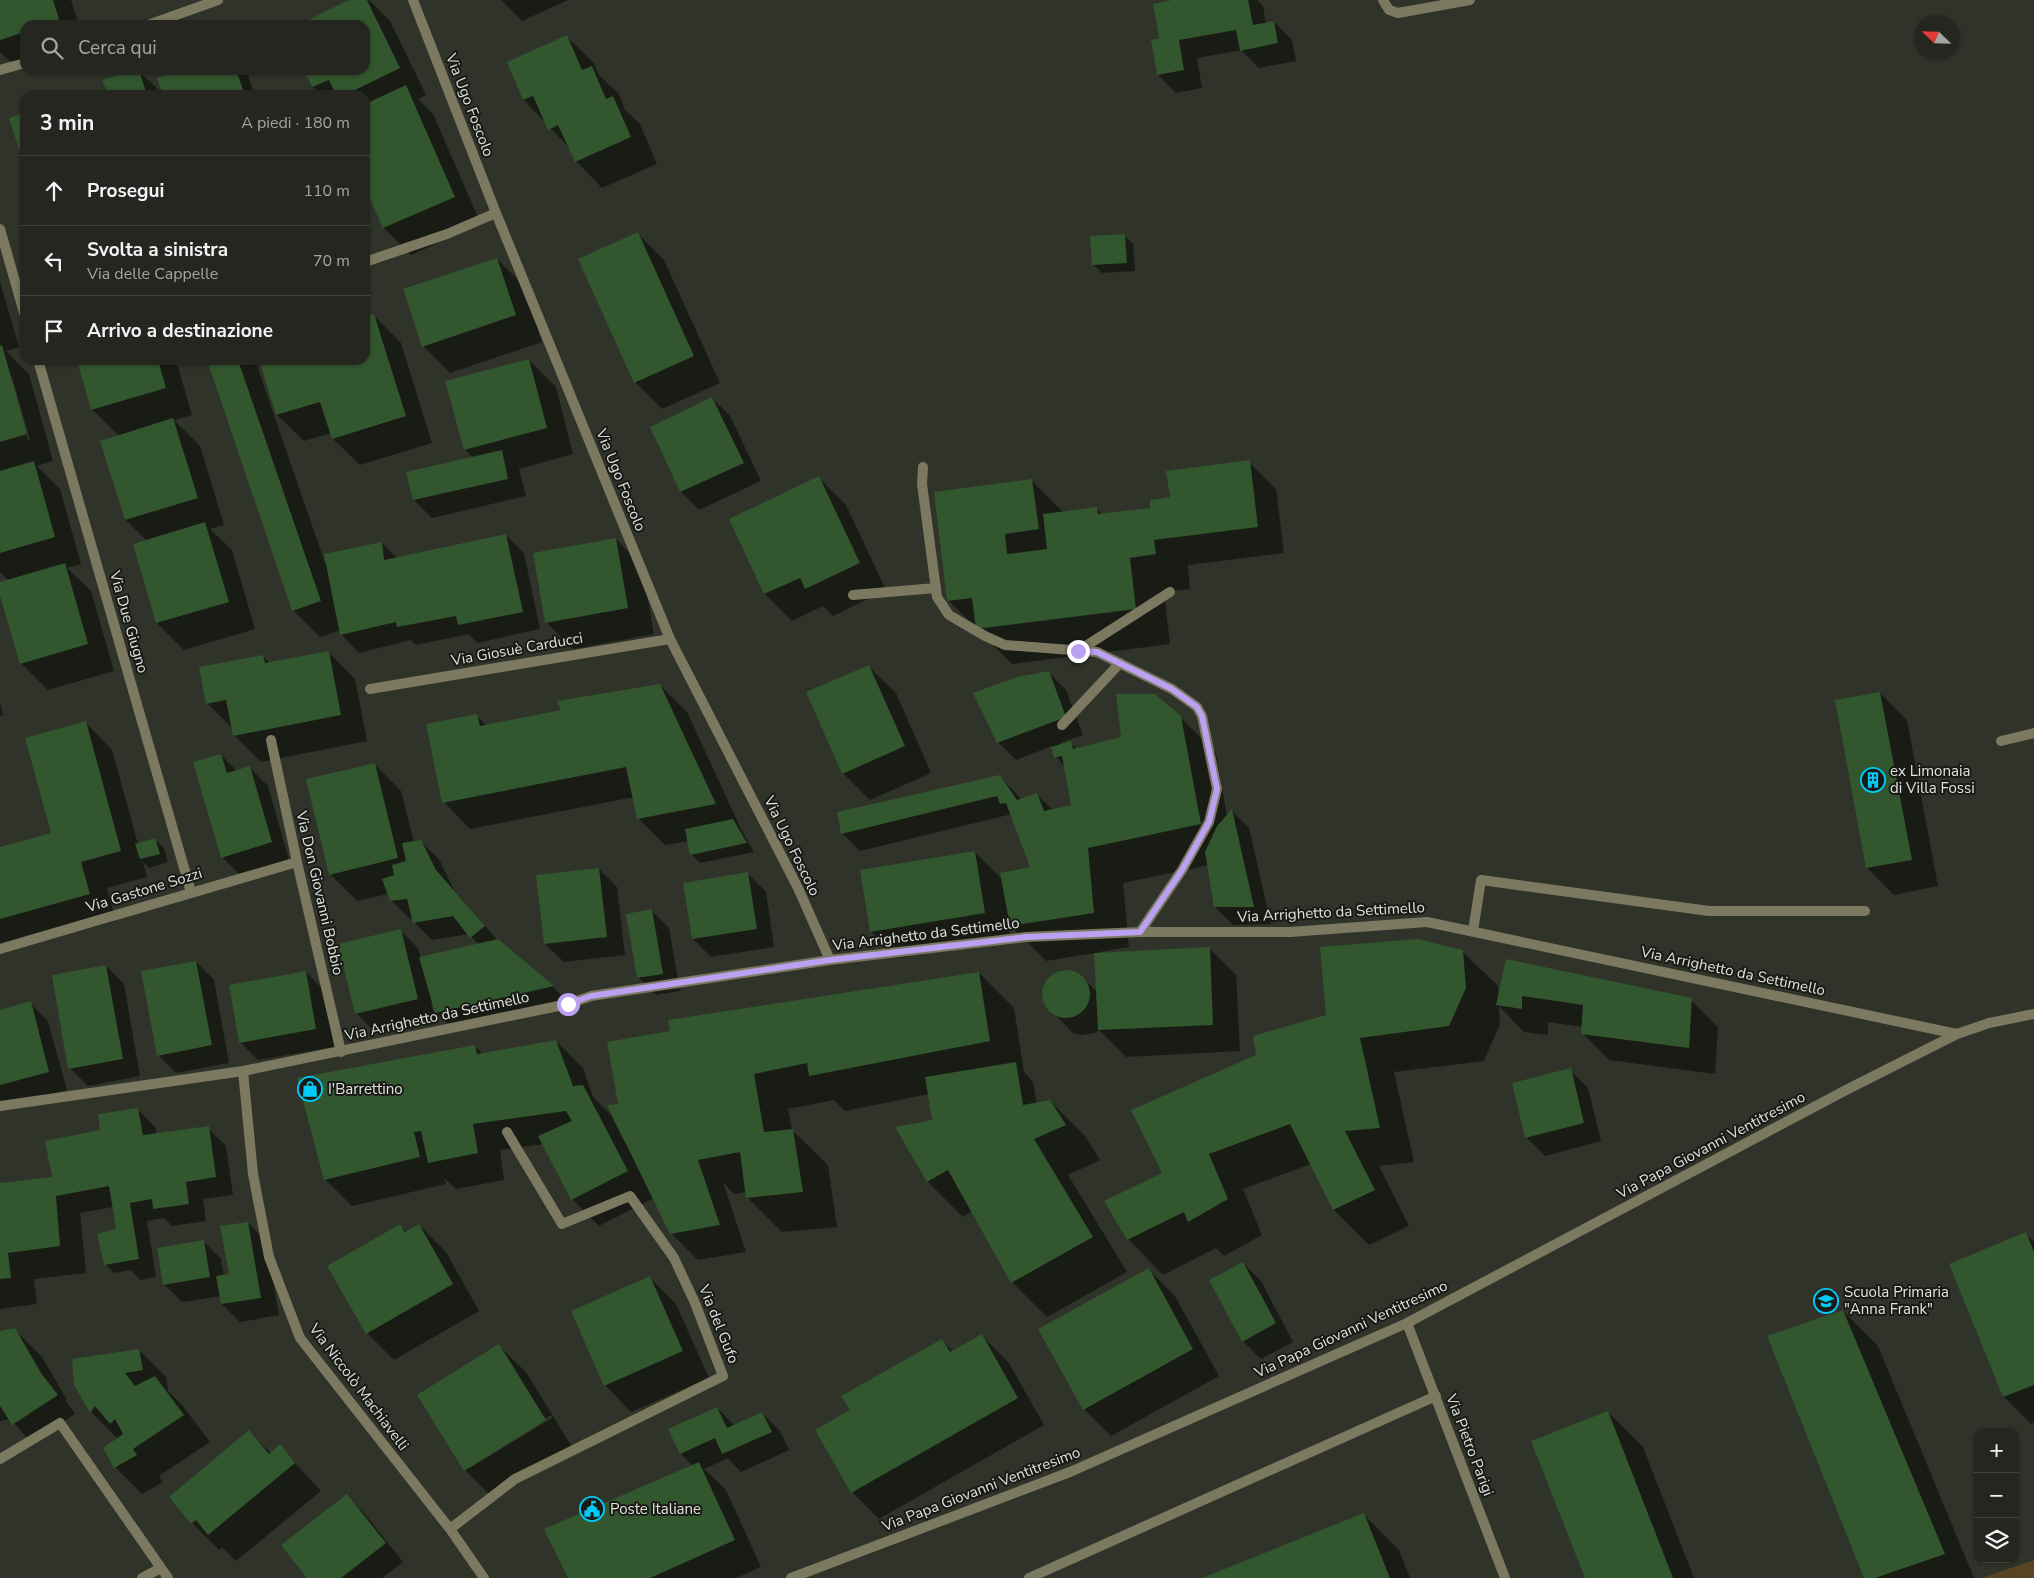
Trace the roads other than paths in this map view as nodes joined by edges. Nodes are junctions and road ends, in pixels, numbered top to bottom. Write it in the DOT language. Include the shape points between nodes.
graph roads {
  1 [pos="218,0"];
  2 [pos="414,0"];
  3 [pos="1383,0"];
  4 [pos="1470,0"];
  5 [pos="162,20"];
  6 [pos="20,64"];
  7 [pos="0,70"];
  8 [pos="496,213"];
  9 [pos="0,229"];
  10 [pos="370,260"];
  11 [pos="20,299"];
  12 [pos="39,365"];
  13 [pos="923,467"];
  14 [pos="936,588"];
  15 [pos="1170,592"];
  16 [pos="853,595"];
  17 [pos="670,639"];
  18 [pos="1078,651"];
  19 [pos="1120,663"];
  20 [pos="370,690"];
  21 [pos="1062,725"];
  22 [pos="2034,733"];
  23 [pos="272,740"];
  24 [pos="2001,741"];
  25 [pos="297,862"];
  26 [pos="191,892"];
  27 [pos="1864,911"];
  28 [pos="1473,931"];
  29 [pos="1140,932"];
  30 [pos="0,949"];
  31 [pos="830,960"];
  32 [pos="2034,1014"];
  33 [pos="1957,1034"];
  34 [pos="341,1052"];
  35 [pos="242,1071"];
  36 [pos="0,1106"];
  37 [pos="507,1132"];
  38 [pos="1407,1323"];
  39 [pos="1436,1396"];
  40 [pos="0,1459"];
  41 [pos="450,1529"];
  42 [pos="161,1568"];
  43 [pos="142,1578"];
  44 [pos="168,1578"];
  45 [pos="484,1578"];
  46 [pos="791,1578"];
  47 [pos="1029,1578"];
  48 [pos="1505,1578"];
  1 -- 5 [label="street"];
  2 -- 8 [label="street, Via Ugo Foscolo"];
  3 -- 4 [label="street" via="1389,10 1398,13"];
  6 -- 7 [label="street"];
  8 -- 10 [label="street" via="448,234"];
  8 -- 17 [label="street, Via Ugo Foscolo"];
  9 -- 11 [label="street"];
  12 -- 26 [label="street, Via Due Giugno"];
  13 -- 14 [label="street" via="922,484"];
  14 -- 16 [label="street"];
  14 -- 18 [label="street" via="937,597 949,615 985,636 1015,646"];
  15 -- 18 [label="street"];
  17 -- 20 [label="street, Via Giosuè Carducci"];
  17 -- 31 [label="street, Via Ugo Foscolo" via="798,888"];
  18 -- 19 [label="street" via="1097,652"];
  19 -- 21 [label="street"];
  19 -- 29 [label="street" via="1172,689 1197,707 1202,716 1217,789 1209,822 1182,870"];
  22 -- 24 [label="street"];
  23 -- 25 [label="street, Via Don Giovanni Bobbio"];
  25 -- 26 [label="street, Via Gastone Sozzi"];
  25 -- 34 [label="street, Via Don Giovanni Bobbio"];
  26 -- 30 [label="street, Via Gastone Sozzi"];
  27 -- 28 [label="street" via="1709,911 1481,880"];
  28 -- 29 [label="street, Via Arrighetto da Settimello" via="1427,922 1290,932"];
  28 -- 33 [label="street, Via Arrighetto da Settimello"];
  29 -- 31 [label="street, Via Arrighetto da Settimello" via="1026,937"];
  31 -- 34 [label="street, Via Arrighetto da Settimello" via="591,996 568,1004"];
  32 -- 33 [label="street" via="1989,1023"];
  33 -- 38 [label="street, Via Papa Giovanni Ventitresimo"];
  34 -- 35 [label="street, Via Arrighetto da Settimello"];
  35 -- 36 [label="street, Via Arrighetto da Settimello"];
  35 -- 41 [label="street, Via Niccolò Machiavelli" via="253,1174 269,1257 300,1338"];
  37 -- 41 [label="street, Via del Gufo" via="562,1224 630,1196 674,1258 723,1376 516,1479"];
  38 -- 39 [label="street, Via Pietro Parigi"];
  38 -- 46 [label="street, Via Papa Giovanni Ventitresimo" via="1070,1472"];
  39 -- 47 [label="street"];
  39 -- 48 [label="street, Via Pietro Parigi"];
  40 -- 42 [label="street" via="60,1423"];
  41 -- 45 [label="street, Via Niccolò Machiavelli"];
  42 -- 43 [label="street"];
  42 -- 44 [label="street"];
}
